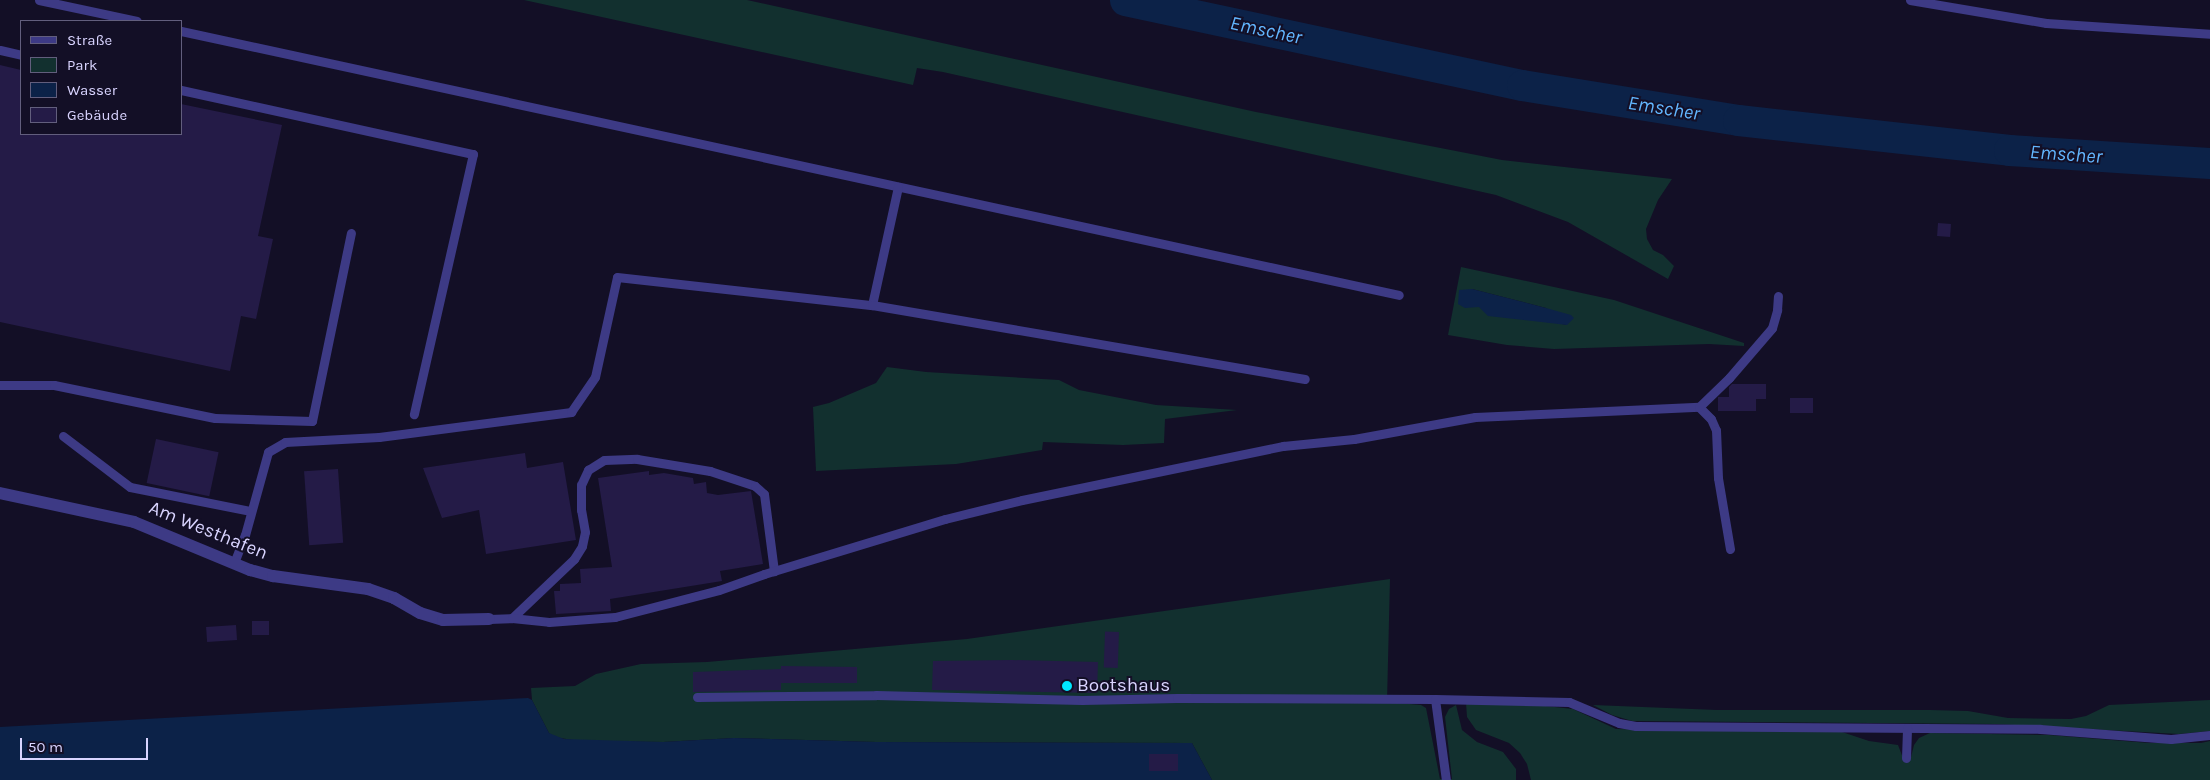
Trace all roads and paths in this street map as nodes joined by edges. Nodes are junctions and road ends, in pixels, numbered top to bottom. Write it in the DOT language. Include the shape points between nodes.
graph roads {
  1 [pos="39,0"];
  2 [pos="1910,0"];
  3 [pos="132,20"];
  4 [pos="182,31"];
  5 [pos="2210,34"];
  6 [pos="0,50"];
  7 [pos="20,55"];
  8 [pos="182,90"];
  9 [pos="898,187"];
  10 [pos="351,232"];
  11 [pos="1399,295"];
  12 [pos="1778,296"];
  13 [pos="872,305"];
  14 [pos="1305,380"];
  15 [pos="0,385"];
  16 [pos="1699,407"];
  17 [pos="414,414"];
  18 [pos="63,436"];
  19 [pos="0,493"];
  20 [pos="250,511"];
  21 [pos="1730,549"];
  22 [pos="234,563"];
  23 [pos="774,571"];
  24 [pos="512,618"];
  25 [pos="489,619"];
  26 [pos="697,697"];
  27 [pos="1435,698"];
  28 [pos="1907,728"];
  29 [pos="2210,735"];
  30 [pos="1906,758"];
  31 [pos="1446,779"];
  1 -- 3 [label="lane"];
  2 -- 5 [label="lane" via="2046,23"];
  4 -- 9 [label="lane"];
  6 -- 7 [label="lane"];
  8 -- 17 [label="lane" via="473,154"];
  9 -- 11 [label="lane"];
  9 -- 13 [label="lane"];
  10 -- 15 [label="lane" via="312,421 215,418 54,385"];
  12 -- 16 [label="lane" via="1772,328"];
  13 -- 14 [label="lane"];
  13 -- 20 [label="lane" via="616,277 595,377 571,412 379,437 285,442 268,452"];
  16 -- 21 [label="lane" via="1711,419 1716,430 1718,478"];
  16 -- 23 [label="lane" via="1475,418 1354,439 1284,446 1022,500 945,519"];
  18 -- 20 [label="lane" via="130,487"];
  19 -- 22 [label="street, Am Westhafen" via="134,522"];
  20 -- 22 [label="lane"];
  22 -- 25 [label="street, Am Westhafen" via="273,576 368,589 443,620"];
  23 -- 24 [label="lane" via="719,590 615,617 549,622"];
  23 -- 24 [label="lane" via="764,494 755,486 710,471 637,459 604,460 588,470 582,485 585,532 582,546 574,559"];
  24 -- 25 [label="lane"];
  26 -- 27 [label="lane"];
  27 -- 28 [label="lane" via="1569,702 1619,723 1636,726"];
  27 -- 31 [label="lane"];
  28 -- 29 [label="lane" via="2040,730 2171,739"];
  28 -- 30 [label="lane"];
}
